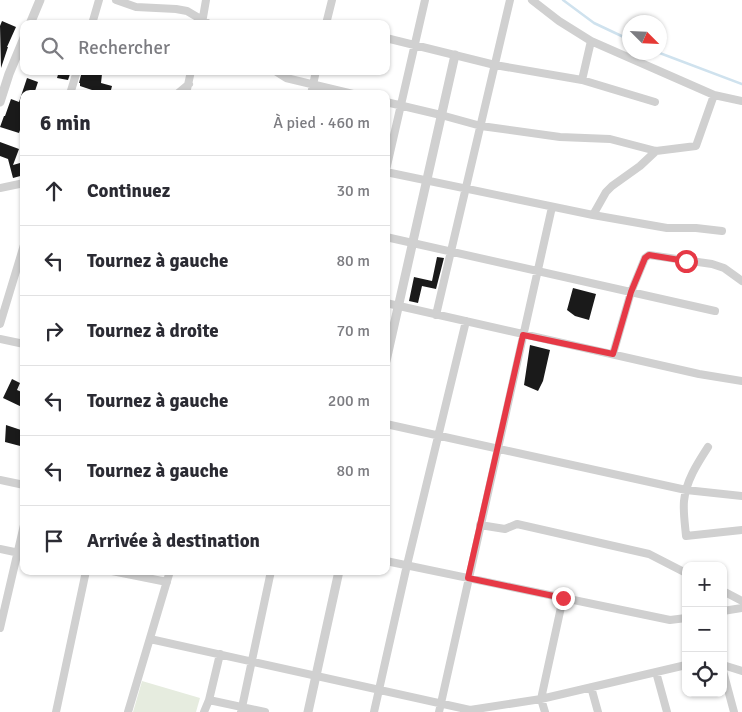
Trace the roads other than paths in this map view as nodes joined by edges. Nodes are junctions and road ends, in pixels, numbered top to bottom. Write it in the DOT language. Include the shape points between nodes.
graph roads {
  1 [pos="40,0"];
  2 [pos="99,0"];
  3 [pos="116,0"];
  4 [pos="206,0"];
  5 [pos="332,0"];
  6 [pos="425,0"];
  7 [pos="510,0"];
  8 [pos="532,0"];
  9 [pos="32,20"];
  10 [pos="93,20"];
  11 [pos="201,20"];
  12 [pos="204,20"];
  13 [pos="327,20"];
  14 [pos="390,39"];
  15 [pos="591,41"];
  16 [pos="415,45"];
  17 [pos="20,48"];
  18 [pos="455,54"];
  19 [pos="495,65"];
  20 [pos="76,75"];
  21 [pos="190,75"];
  22 [pos="281,75"];
  23 [pos="315,75"];
  24 [pos="582,80"];
  25 [pos="188,84"];
  26 [pos="313,84"];
  27 [pos="71,90"];
  28 [pos="181,90"];
  29 [pos="187,90"];
  30 [pos="312,90"];
  31 [pos="337,90"];
  32 [pos="714,95"];
  33 [pos="742,101"];
  34 [pos="0,102"];
  35 [pos="655,102"];
  36 [pos="390,103"];
  37 [pos="401,105"];
  38 [pos="442,115"];
  39 [pos="481,126"];
  40 [pos="656,151"];
  41 [pos="390,153"];
  42 [pos="390,172"];
  43 [pos="427,181"];
  44 [pos="20,184"];
  45 [pos="0,188"];
  46 [pos="466,189"];
  47 [pos="552,206"];
  48 [pos="593,215"];
  49 [pos="722,232"];
  50 [pos="390,238"];
  51 [pos="413,243"];
  52 [pos="451,252"];
  53 [pos="20,258"];
  54 [pos="537,271"];
  55 [pos="742,281"];
  56 [pos="631,292"];
  57 [pos="390,304"];
  58 [pos="399,306"];
  59 [pos="715,311"];
  60 [pos="436,315"];
  61 [pos="466,321"];
  62 [pos="0,324"];
  63 [pos="523,335"];
  64 [pos="0,339"];
  65 [pos="20,343"];
  66 [pos="390,344"];
  67 [pos="613,354"];
  68 [pos="742,382"];
  69 [pos="390,425"];
  70 [pos="438,435"];
  71 [pos="498,448"];
  72 [pos="708,448"];
  73 [pos="0,480"];
  74 [pos="20,484"];
  75 [pos="686,490"];
  76 [pos="742,496"];
  77 [pos="480,525"];
  78 [pos="742,530"];
  79 [pos="0,549"];
  80 [pos="20,553"];
  81 [pos="20,557"];
  82 [pos="390,562"];
  83 [pos="407,566"];
  84 [pos="682,571"];
  85 [pos="85,575"];
  86 [pos="132,575"];
  87 [pos="169,575"];
  88 [pos="270,575"];
  89 [pos="339,575"];
  90 [pos="468,578"];
  91 [pos="166,582"];
  92 [pos="727,593"];
  93 [pos="563,598"];
  94 [pos="742,601"];
  95 [pos="742,608"];
  96 [pos="727,610"];
  97 [pos="682,618"];
  98 [pos="0,628"];
  99 [pos="150,639"];
  100 [pos="220,654"];
  101 [pos="251,661"];
  102 [pos="682,666"];
  103 [pos="727,666"];
  104 [pos="742,671"];
  105 [pos="656,672"];
  106 [pos="316,676"];
  107 [pos="591,687"];
  108 [pos="727,687"];
  109 [pos="378,690"];
  110 [pos="541,699"];
  111 [pos="209,700"];
  112 [pos="441,704"];
  113 [pos="241,709"];
  114 [pos="470,711"];
  115 [pos="56,712"];
  116 [pos="128,712"];
  117 [pos="204,712"];
  118 [pos="265,712"];
  119 [pos="308,712"];
  120 [pos="374,712"];
  121 [pos="439,712"];
  122 [pos="545,712"];
  123 [pos="598,712"];
  124 [pos="666,712"];
  125 [pos="734,712"];
  1 -- 9 [label="street"];
  2 -- 10 [label="street"];
  3 -- 11 [label="street" via="136,7 187,11"];
  4 -- 12 [label="street"];
  5 -- 13 [label="street"];
  6 -- 16 [label="street"];
  7 -- 19 [label="street"];
  8 -- 15 [label="street"];
  14 -- 16 [label="street"];
  15 -- 24 [label="street"];
  15 -- 32 [label="street"];
  16 -- 18 [label="street"];
  16 -- 37 [label="street"];
  17 -- 34 [label="street"];
  18 -- 19 [label="street"];
  18 -- 38 [label="street"];
  19 -- 24 [label="street"];
  19 -- 39 [label="street"];
  20 -- 27 [label="street"];
  21 -- 25 [label="street"];
  22 -- 26 [label="street"];
  23 -- 26 [label="street"];
  24 -- 35 [label="street"];
  25 -- 28 [label="street"];
  25 -- 29 [label="street"];
  26 -- 30 [label="street"];
  26 -- 31 [label="street"];
  32 -- 33 [label="street"];
  32 -- 40 [label="street" via="696,146"];
  36 -- 37 [label="street"];
  37 -- 38 [label="street"];
  37 -- 41 [label="street"];
  38 -- 39 [label="street"];
  38 -- 43 [label="street"];
  39 -- 40 [label="street" via="560,137 610,139"];
  39 -- 46 [label="street"];
  40 -- 48 [label="street" via="606,192"];
  42 -- 43 [label="street"];
  43 -- 46 [label="street"];
  43 -- 51 [label="street"];
  44 -- 45 [label="street"];
  46 -- 47 [label="street"];
  46 -- 52 [label="street"];
  47 -- 48 [label="street"];
  47 -- 54 [label="street"];
  48 -- 49 [label="street" via="668,228"];
  50 -- 51 [label="street"];
  51 -- 52 [label="street"];
  51 -- 58 [label="street"];
  52 -- 54 [label="street"];
  52 -- 60 [label="street"];
  53 -- 62 [label="street"];
  54 -- 56 [label="street"];
  54 -- 63 [label="street"];
  55 -- 56 [label="street" via="712,264 649,255 642,263"];
  56 -- 59 [label="street"];
  56 -- 67 [label="street"];
  57 -- 58 [label="street"];
  58 -- 60 [label="street"];
  58 -- 66 [label="street"];
  60 -- 61 [label="street"];
  61 -- 63 [label="street"];
  61 -- 70 [label="street"];
  63 -- 67 [label="street"];
  63 -- 71 [label="street"];
  64 -- 65 [label="street"];
  67 -- 68 [label="street"];
  69 -- 70 [label="street"];
  70 -- 71 [label="street"];
  70 -- 83 [label="street"];
  71 -- 75 [label="street"];
  71 -- 77 [label="street"];
  72 -- 75 [label="street" via="694,469"];
  73 -- 74 [label="street"];
  75 -- 76 [label="street"];
  75 -- 78 [label="street" via="686,536"];
  77 -- 84 [label="street" via="505,529 517,524 649,554"];
  77 -- 90 [label="street"];
  79 -- 80 [label="street"];
  81 -- 98 [label="street"];
  82 -- 83 [label="street"];
  83 -- 90 [label="street"];
  83 -- 109 [label="street"];
  85 -- 115 [label="street"];
  86 -- 91 [label="street"];
  87 -- 91 [label="street"];
  88 -- 101 [label="street"];
  89 -- 106 [label="street"];
  90 -- 93 [label="street"];
  90 -- 112 [label="street"];
  91 -- 99 [label="street"];
  92 -- 94 [label="street"];
  93 -- 97 [label="street" via="670,620"];
  93 -- 110 [label="street"];
  95 -- 96 [label="street"];
  99 -- 100 [label="street"];
  99 -- 116 [label="street"];
  100 -- 101 [label="street"];
  100 -- 111 [label="street"];
  101 -- 106 [label="street"];
  101 -- 113 [label="street"];
  102 -- 105 [label="street"];
  103 -- 104 [label="street"];
  105 -- 107 [label="street"];
  105 -- 124 [label="street"];
  106 -- 109 [label="street"];
  106 -- 119 [label="street"];
  107 -- 110 [label="street"];
  107 -- 123 [label="street"];
  108 -- 125 [label="street"];
  109 -- 112 [label="street"];
  109 -- 120 [label="street"];
  110 -- 114 [label="street"];
  110 -- 122 [label="street"];
  111 -- 113 [label="street"];
  111 -- 117 [label="street"];
  112 -- 114 [label="street"];
  112 -- 121 [label="street"];
  113 -- 118 [label="street"];
}
